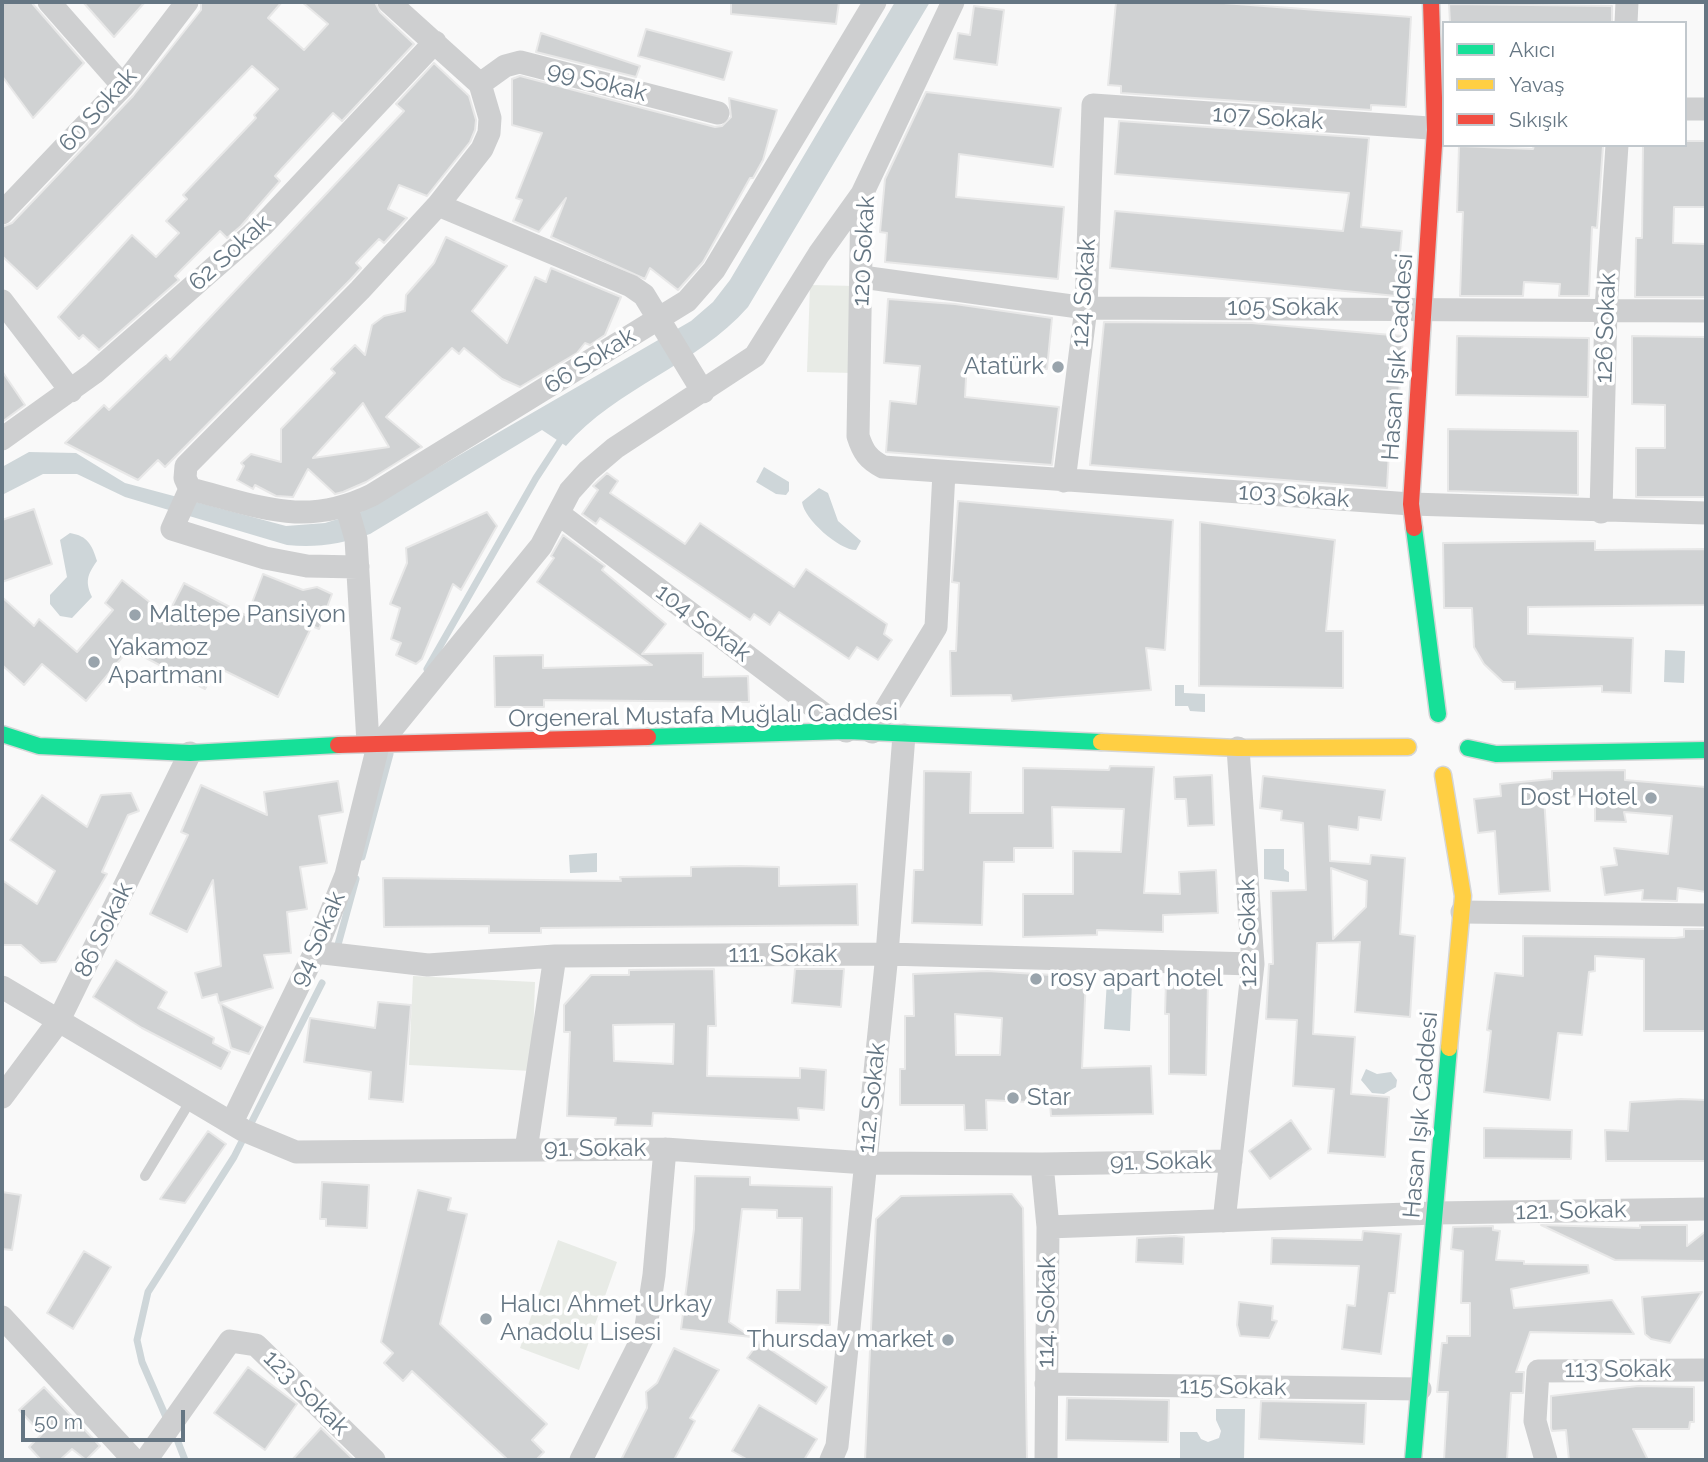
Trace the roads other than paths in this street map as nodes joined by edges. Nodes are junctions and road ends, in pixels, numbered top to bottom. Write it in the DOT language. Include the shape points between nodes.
graph roads {
  1 [pos="49,2"];
  2 [pos="187,2"];
  3 [pos="389,2"];
  4 [pos="875,2"];
  5 [pos="953,2"];
  6 [pos="1431,2"];
  7 [pos="1627,2"];
  8 [pos="1626,21"];
  9 [pos="436,42"];
  10 [pos="480,83"];
  11 [pos="123,86"];
  12 [pos="1093,105"];
  13 [pos="1687,109"];
  14 [pos="1706,109"];
  15 [pos="719,113"];
  16 [pos="1439,129"];
  17 [pos="1617,147"];
  18 [pos="862,194"];
  19 [pos="438,205"];
  20 [pos="2,213"];
  21 [pos="862,277"];
  22 [pos="2,301"];
  23 [pos="1086,308"];
  24 [pos="1425,309"];
  25 [pos="1606,309"];
  26 [pos="1706,311"];
  27 [pos="663,324"];
  28 [pos="71,391"];
  29 [pos="704,392"];
  30 [pos="2,439"];
  31 [pos="883,467"];
  32 [pos="944,472"];
  33 [pos="1064,481"];
  34 [pos="185,491"];
  35 [pos="1411,503"];
  36 [pos="348,512"];
  37 [pos="1601,512"];
  38 [pos="1706,513"];
  39 [pos="559,514"];
  40 [pos="358,567"];
  41 [pos="1438,714"];
  42 [pos="846,731"];
  43 [pos="872,732"];
  44 [pos="2,734"];
  45 [pos="904,735"];
  46 [pos="373,744"];
  47 [pos="1238,747"];
  48 [pos="1408,747"];
  49 [pos="1468,748"];
  50 [pos="1706,750"];
  51 [pos="190,753"];
  52 [pos="1443,775"];
  53 [pos="1462,912"];
  54 [pos="1706,915"];
  55 [pos="325,953"];
  56 [pos="887,954"];
  57 [pos="555,956"];
  58 [pos="1253,964"];
  59 [pos="2,987"];
  60 [pos="58,1022"];
  61 [pos="2,1097"];
  62 [pos="191,1100"];
  63 [pos="245,1130"];
  64 [pos="665,1149"];
  65 [pos="526,1150"];
  66 [pos="1231,1161"];
  67 [pos="866,1163"];
  68 [pos="1042,1164"];
  69 [pos="145,1176"];
  70 [pos="1706,1209"];
  71 [pos="1435,1213"];
  72 [pos="1224,1221"];
  73 [pos="1048,1227"];
  74 [pos="2,1317"];
  75 [pos="1706,1370"];
  76 [pos="1046,1384"];
  77 [pos="1420,1390"];
  78 [pos="134,1460"];
  79 [pos="146,1460"];
  80 [pos="374,1460"];
  81 [pos="581,1460"];
  82 [pos="831,1460"];
  83 [pos="1045,1460"];
  84 [pos="1413,1460"];
  85 [pos="1546,1460"];
  1 -- 11 [label="street"];
  2 -- 11 [label="street, 60 Sokak"];
  3 -- 9 [label="street"];
  4 -- 27 [label="street, 66 Sokak" via="715,270"];
  5 -- 18 [label="street, 120 Sokak"];
  6 -- 16 [label="street, Hasan Işık Caddesi"];
  7 -- 8 [label="street"];
  9 -- 10 [label="street"];
  9 -- 28 [label="street, 62 Sokak" via="262,225"];
  10 -- 15 [label="street, 99 Sokak" via="520,62"];
  10 -- 19 [label="street" via="490,118 489,133 470,166"];
  11 -- 20 [label="street, 60 Sokak"];
  12 -- 16 [label="street, 107 Sokak"];
  12 -- 23 [label="street, 124 Sokak"];
  13 -- 14 [label="street"];
  16 -- 24 [label="street, Hasan Işık Caddesi"];
  17 -- 25 [label="street, 126 Sokak"];
  18 -- 21 [label="street, 120 Sokak"];
  18 -- 29 [label="street" via="755,356"];
  19 -- 27 [label="street" via="631,286 644,295"];
  19 -- 34 [label="street"];
  21 -- 23 [label="street, 105 Sokak"];
  21 -- 31 [label="street, 120 Sokak" via="858,436 871,461"];
  22 -- 28 [label="street"];
  23 -- 24 [label="street, 105 Sokak"];
  23 -- 33 [label="street, 124 Sokak"];
  24 -- 25 [label="street, 105 Sokak"];
  24 -- 35 [label="street, Hasan Işık Caddesi"];
  25 -- 26 [label="street, 105 Sokak"];
  25 -- 37 [label="street, 126 Sokak"];
  27 -- 29 [label="street"];
  27 -- 36 [label="street, 66 Sokak"];
  28 -- 30 [label="street, 62 Sokak"];
  29 -- 39 [label="street" via="606,455 570,491"];
  31 -- 32 [label="street, 103 Sokak"];
  32 -- 33 [label="street, 103 Sokak"];
  32 -- 43 [label="street" via="936,627"];
  33 -- 35 [label="street, 103 Sokak"];
  34 -- 36 [label="street, 66 Sokak" via="294,514"];
  34 -- 40 [label="street" via="172,529 265,558 307,566"];
  35 -- 37 [label="street, 103 Sokak"];
  35 -- 41 [label="street, Hasan Işık Caddesi"];
  36 -- 40 [label="street"];
  37 -- 38 [label="street, 103 Sokak"];
  39 -- 42 [label="street, 104 Sokak"];
  39 -- 46 [label="street" via="541,546"];
  40 -- 46 [label="street"];
  41 -- 48 [label="street" via="1416,724"];
  41 -- 49 [label="street" via="1460,725"];
  42 -- 43 [label="street, Orgeneral Mustafa Muğlalı Caddesi"];
  42 -- 46 [label="street, Orgeneral Mustafa Muğlalı Caddesi"];
  43 -- 45 [label="street, Orgeneral Mustafa Muğlalı Caddesi"];
  44 -- 51 [label="street, Orgeneral Mustafa Muğlalı Caddesi" via="39,746"];
  45 -- 47 [label="street, Orgeneral Mustafa Muğlalı Caddesi"];
  45 -- 56 [label="street, 112. Sokak"];
  46 -- 51 [label="street, Orgeneral Mustafa Muğlalı Caddesi"];
  46 -- 55 [label="street, 94 Sokak"];
  47 -- 48 [label="street, Orgeneral Mustafa Muğlalı Caddesi"];
  47 -- 58 [label="street, 122 Sokak"];
  48 -- 52 [label="street" via="1420,769"];
  49 -- 50 [label="street" via="1496,754"];
  49 -- 52 [label="street" via="1461,765"];
  51 -- 60 [label="street, 86 Sokak"];
  52 -- 53 [label="street, Hasan Işık Caddesi"];
  53 -- 54 [label="street"];
  53 -- 71 [label="street, Hasan Işık Caddesi"];
  55 -- 57 [label="street, 111. Sokak" via="428,965"];
  55 -- 63 [label="street, 94 Sokak"];
  56 -- 57 [label="street, 111. Sokak"];
  56 -- 58 [label="street, 111. Sokak"];
  56 -- 67 [label="street, 112. Sokak"];
  57 -- 65 [label="street"];
  58 -- 66 [label="street, 122 Sokak"];
  59 -- 60 [label="street, 91. Sokak"];
  60 -- 61 [label="street, 86 Sokak"];
  60 -- 62 [label="street, 91. Sokak"];
  62 -- 63 [label="street, 91. Sokak"];
  62 -- 69 [label="lane"];
  63 -- 65 [label="street, 91. Sokak" via="296,1152"];
  64 -- 65 [label="street, 91. Sokak"];
  64 -- 67 [label="street, 91. Sokak"];
  64 -- 81 [label="street" via="645,1333"];
  66 -- 68 [label="street, 91. Sokak"];
  66 -- 72 [label="street, 122 Sokak"];
  67 -- 68 [label="street, 91. Sokak"];
  67 -- 82 [label="street, 112. Sokak" via="837,1447"];
  68 -- 73 [label="street, 114. Sokak"];
  70 -- 71 [label="street, 121. Sokak"];
  71 -- 72 [label="street"];
  71 -- 77 [label="street, Hasan Işık Caddesi"];
  72 -- 73 [label="street"];
  73 -- 76 [label="street, 114. Sokak"];
  74 -- 78 [label="street"];
  75 -- 85 [label="street, 113 Sokak" via="1538,1371 1535,1421"];
  76 -- 77 [label="street, 115 Sokak"];
  76 -- 83 [label="street, 114. Sokak"];
  77 -- 84 [label="street, Hasan Işık Caddesi"];
  79 -- 80 [label="street, 123 Sokak" via="230,1340 256,1345"];
}
